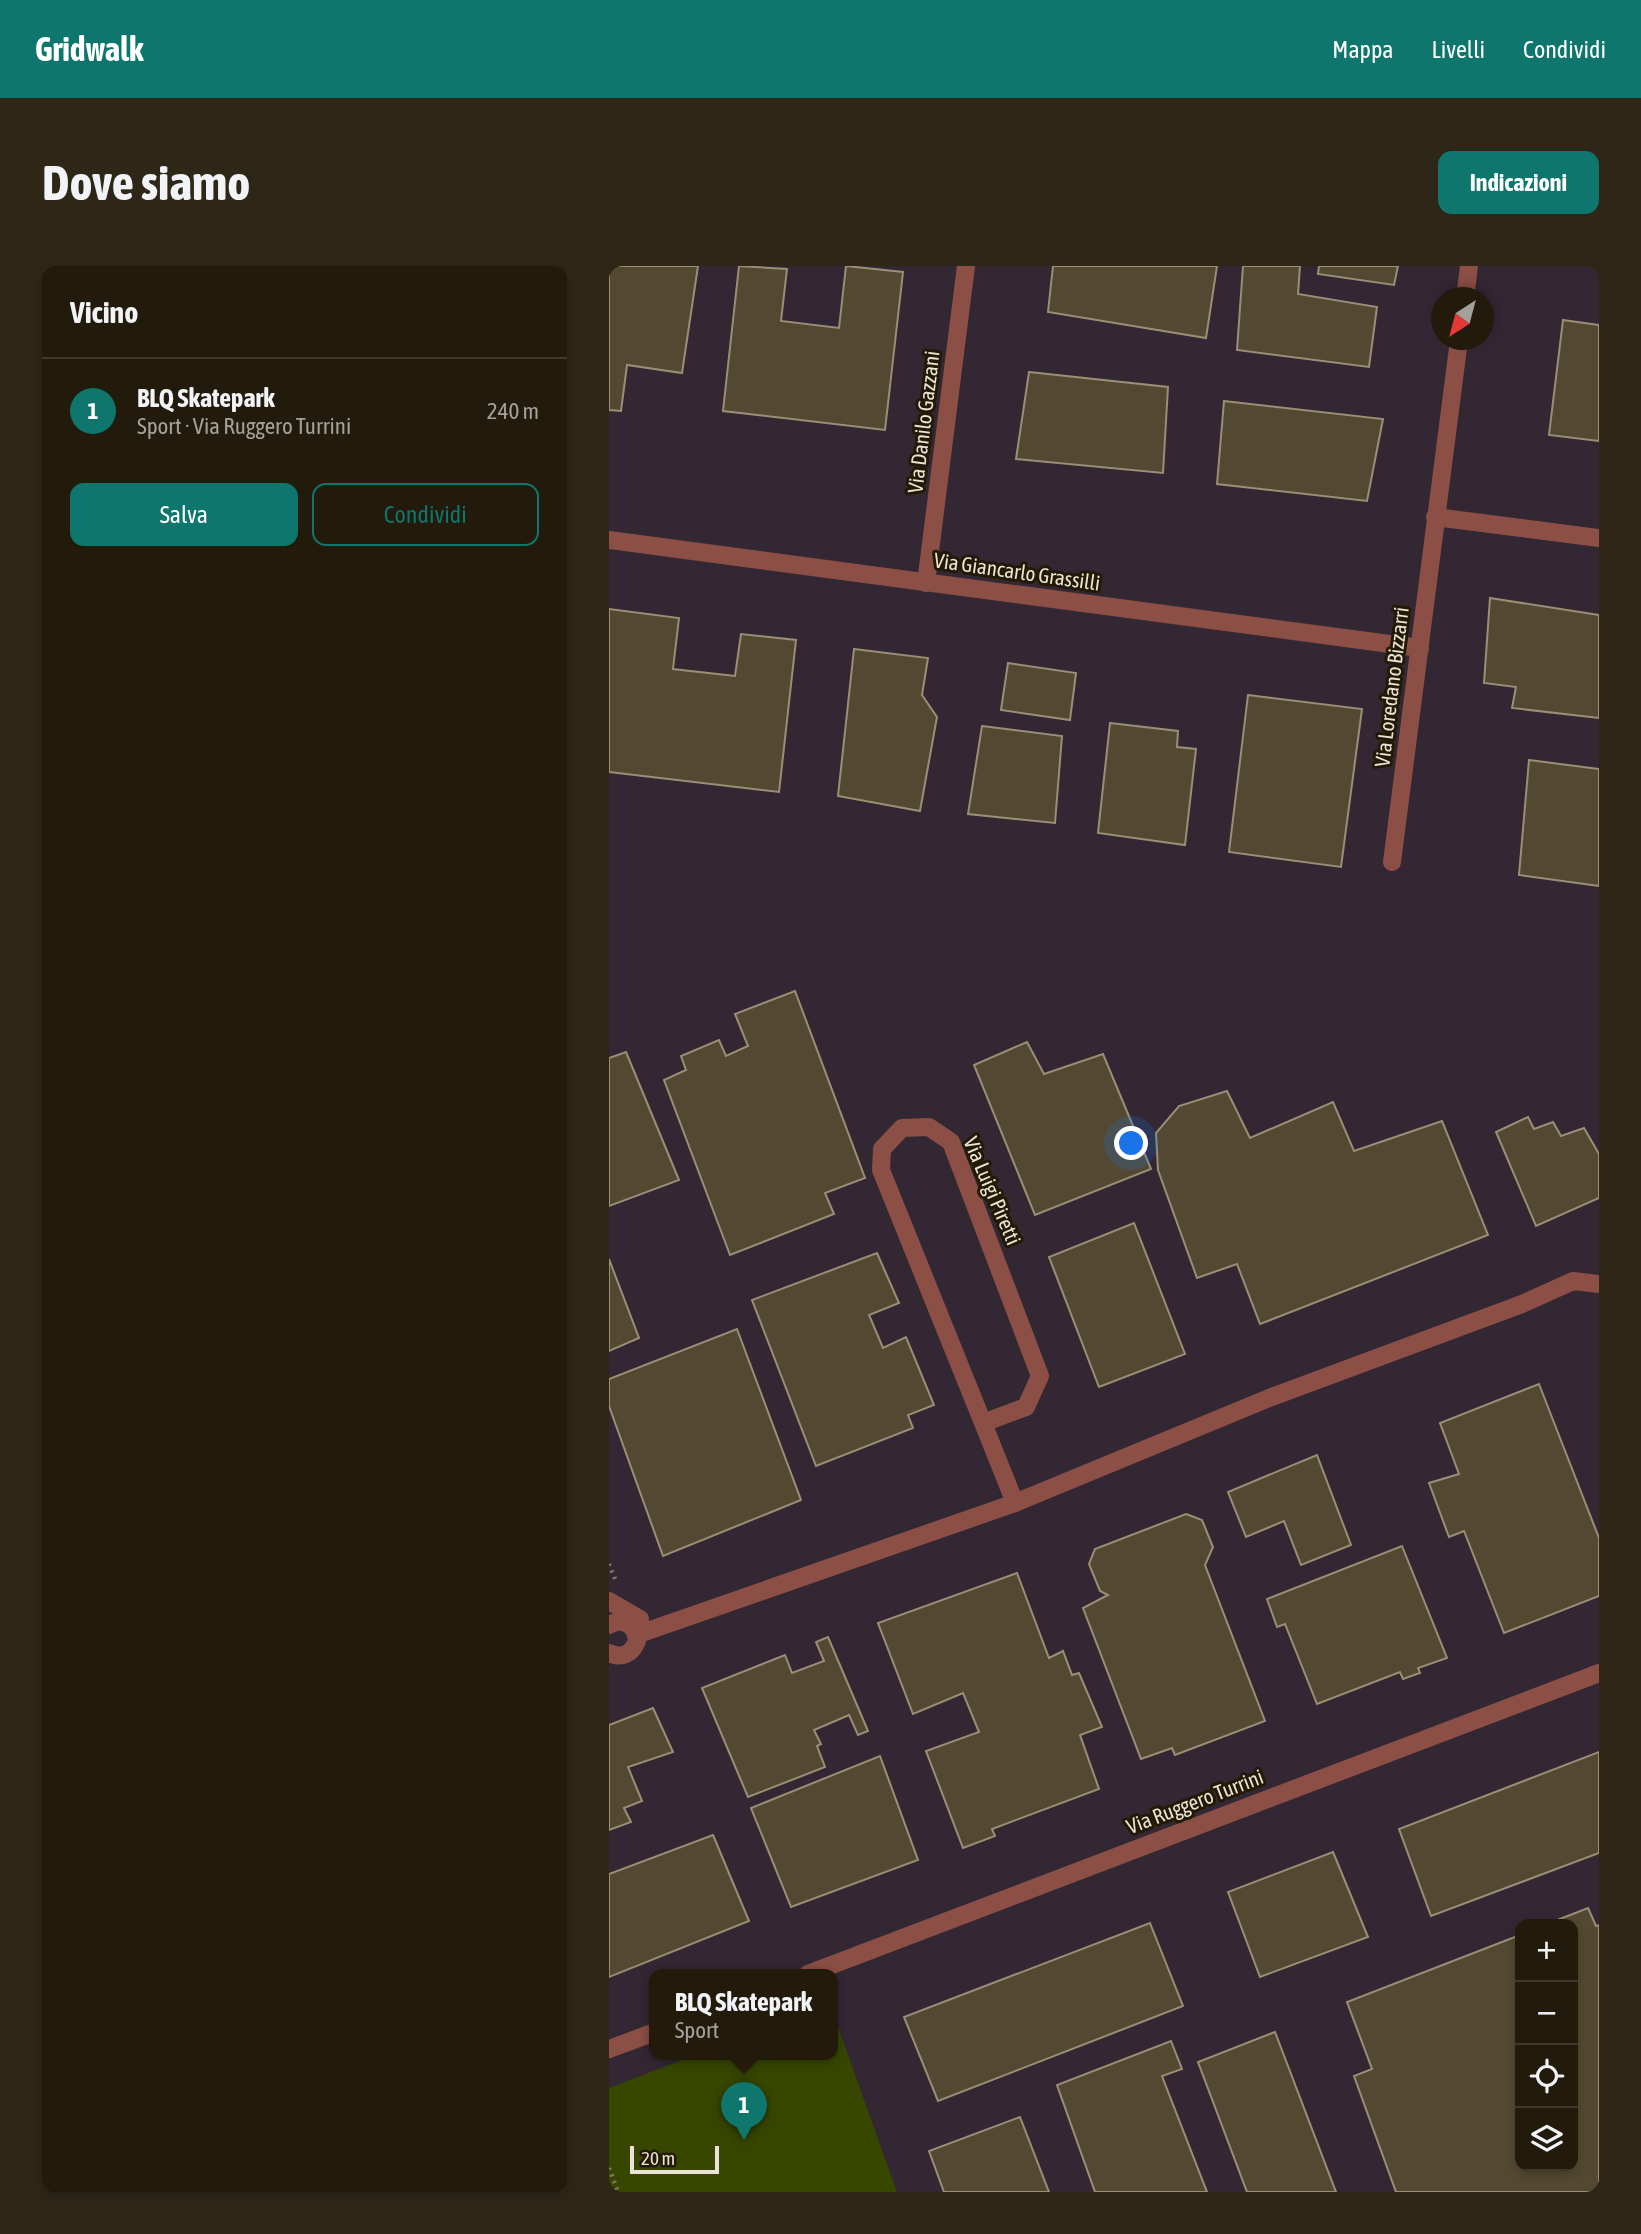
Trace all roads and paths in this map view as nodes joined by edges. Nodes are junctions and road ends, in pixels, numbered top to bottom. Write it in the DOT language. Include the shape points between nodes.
graph roads {
  1 [pos="967,266"];
  2 [pos="1469,266"];
  3 [pos="1466,287"];
  4 [pos="1458,350"];
  5 [pos="1435,517"];
  6 [pos="1599,538"];
  7 [pos="609,540"];
  8 [pos="926,583"];
  9 [pos="1420,648"];
  10 [pos="1392,862"];
  11 [pos="1599,1284"];
  12 [pos="983,1423"];
  13 [pos="1015,1503"];
  14 [pos="609,1601"];
  15 [pos="610,1620"];
  16 [pos="664,1626"];
  17 [pos="636,1635"];
  18 [pos="609,1653"];
  19 [pos="1599,1673"];
  20 [pos="821,1969"];
  21 [pos="649,2034"];
  22 [pos="609,2049"];
  23 [pos="609,2168"];
  24 [pos="618,2192"];
  1 -- 8 [label="street, Via Danilo Gazzani"];
  2 -- 3 [label="street"];
  4 -- 5 [label="street, Via Loredano Bizzarri"];
  5 -- 6 [label="street"];
  5 -- 9 [label="street, Via Loredano Bizzarri"];
  7 -- 8 [label="street, Via Giancarlo Grassilli"];
  8 -- 9 [label="street, Via Giancarlo Grassilli"];
  9 -- 10 [label="street, Via Loredano Bizzarri"];
  11 -- 13 [label="street" via="1573,1281 1269,1398"];
  12 -- 12 [label="street, Via Luigi Piretti" via="1026,1407 1040,1376 951,1142 929,1126 902,1128 881,1149 881,1170"];
  12 -- 13 [label="street, Via Luigi Piretti"];
  13 -- 16 [label="street"];
  14 -- 16 [label="street" via="640,1619"];
  15 -- 17 [label="street" via="626,1623"];
  16 -- 17 [label="street"];
  17 -- 18 [label="street" via="635,1647 626,1655"];
  19 -- 20 [label="street, Via Ruggero Turrini"];
  21 -- 22 [label="street"];
  23 -- 24 [label="path"];
}
